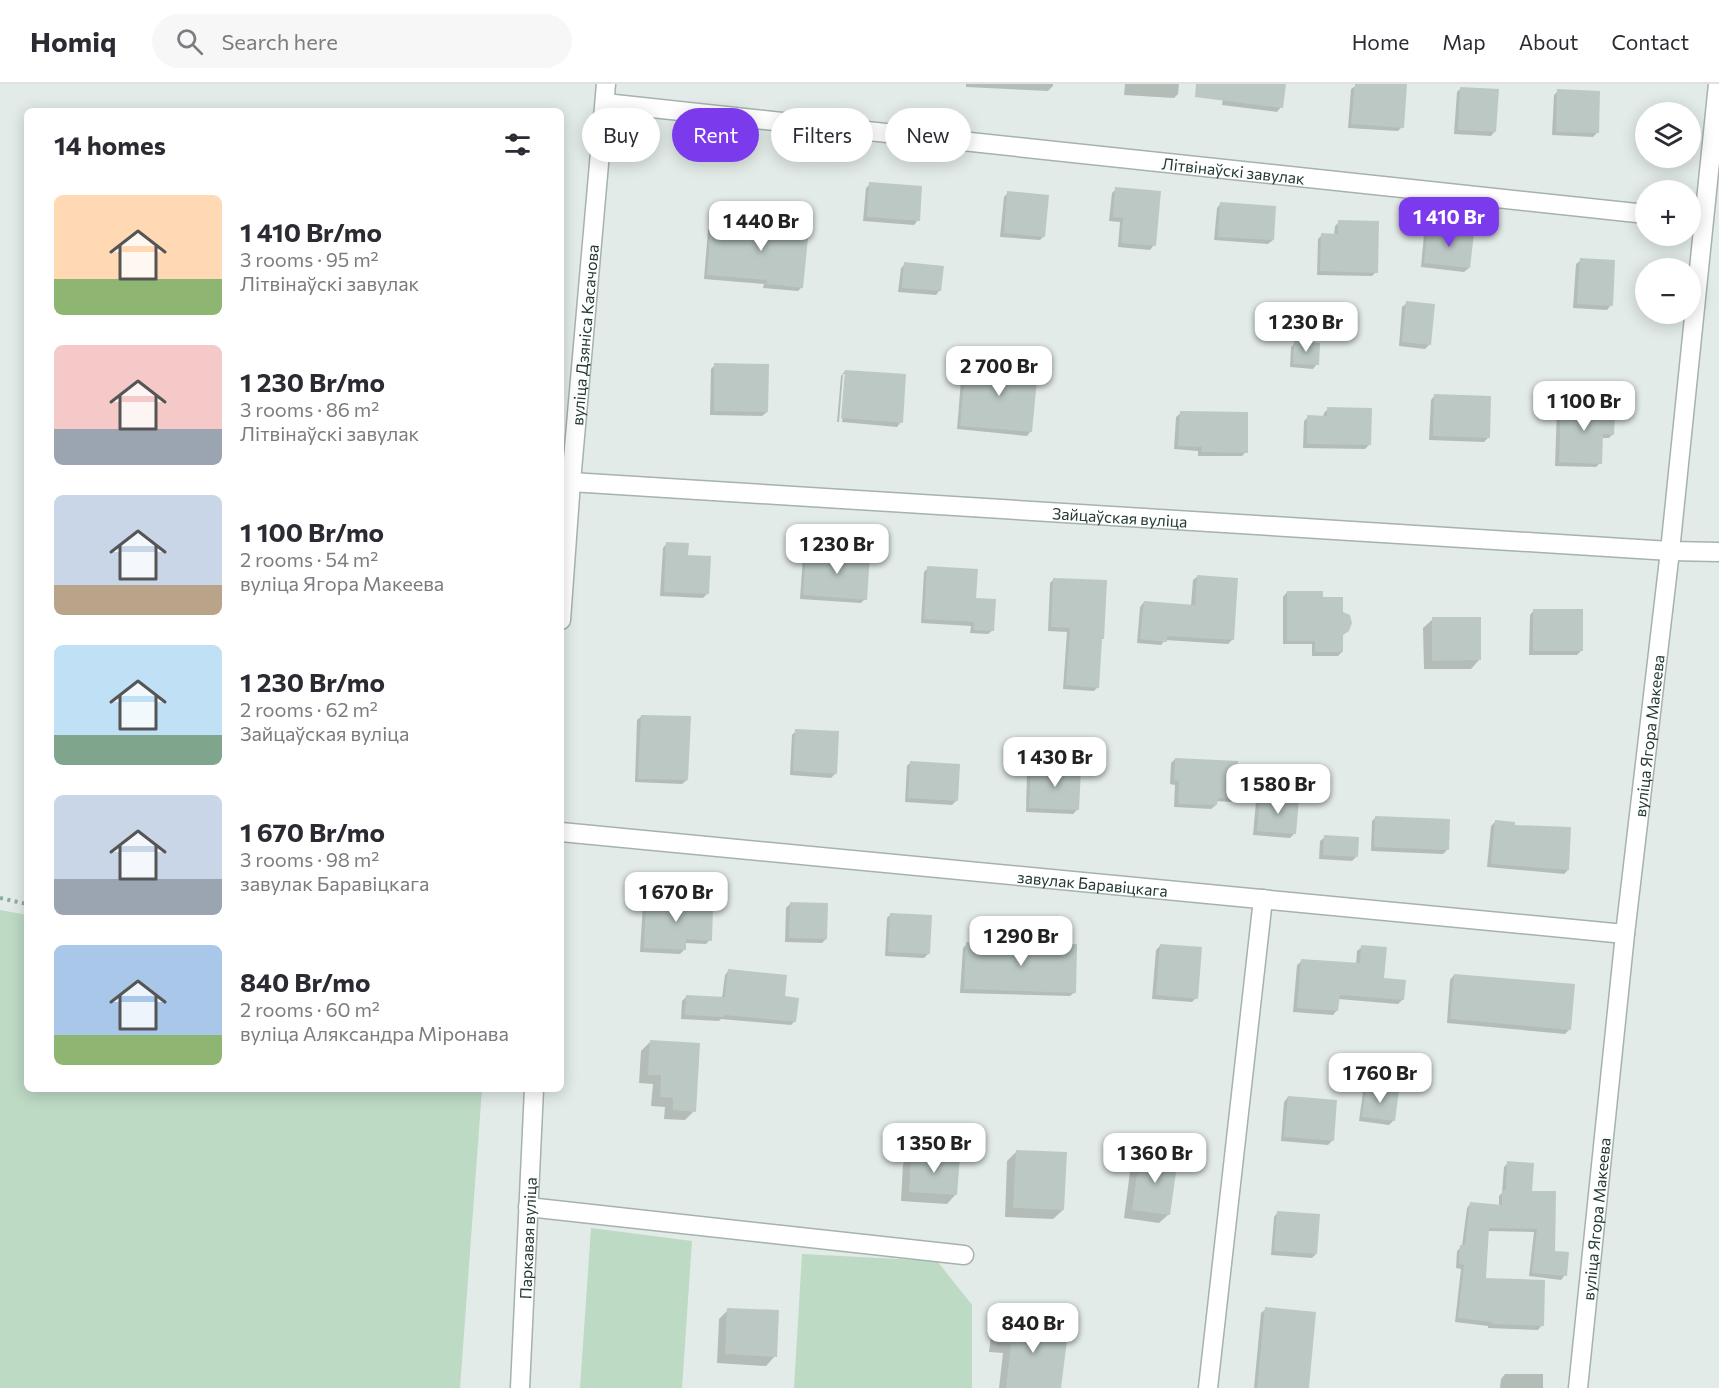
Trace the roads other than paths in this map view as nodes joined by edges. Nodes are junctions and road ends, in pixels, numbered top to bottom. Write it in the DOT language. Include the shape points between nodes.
graph roads {
  1 [pos="606,84"];
  2 [pos="1718,84"];
  3 [pos="605,103"];
  4 [pos="1701,193"];
  5 [pos="1635,213"];
  6 [pos="1695,246"];
  7 [pos="571,482"];
  8 [pos="1670,550"];
  9 [pos="1719,552"];
  10 [pos="564,579"];
  11 [pos="564,832"];
  12 [pos="1263,899"];
  13 [pos="1625,934"];
  14 [pos="534,1092"];
  15 [pos="528,1207"];
  16 [pos="964,1256"];
  17 [pos="520,1388"];
  18 [pos="1208,1388"];
  19 [pos="1578,1388"];
  1 -- 3 [label="street, вуліца Дзяніса Касачова"];
  2 -- 4 [label="street, вуліца Ягора Макеева"];
  3 -- 5 [label="street, Літвінаўскі завулак"];
  3 -- 7 [label="street, вуліца Дзяніса Касачова"];
  6 -- 8 [label="street, вуліца Ягора Макеева"];
  7 -- 8 [label="street, Зайцаўская вуліца"];
  7 -- 10 [label="street, вуліца Дзяніса Касачова"];
  8 -- 9 [label="street, Зайцаўская вуліца"];
  8 -- 13 [label="street, вуліца Ягора Макеева"];
  11 -- 12 [label="street, завулак Баравіцкага"];
  12 -- 13 [label="street, завулак Баравіцкага"];
  12 -- 18 [label="street"];
  13 -- 19 [label="street, вуліца Ягора Макеева"];
  14 -- 15 [label="street, Паркавая вуліца"];
  15 -- 16 [label="street"];
  15 -- 17 [label="street, Паркавая вуліца"];
}
